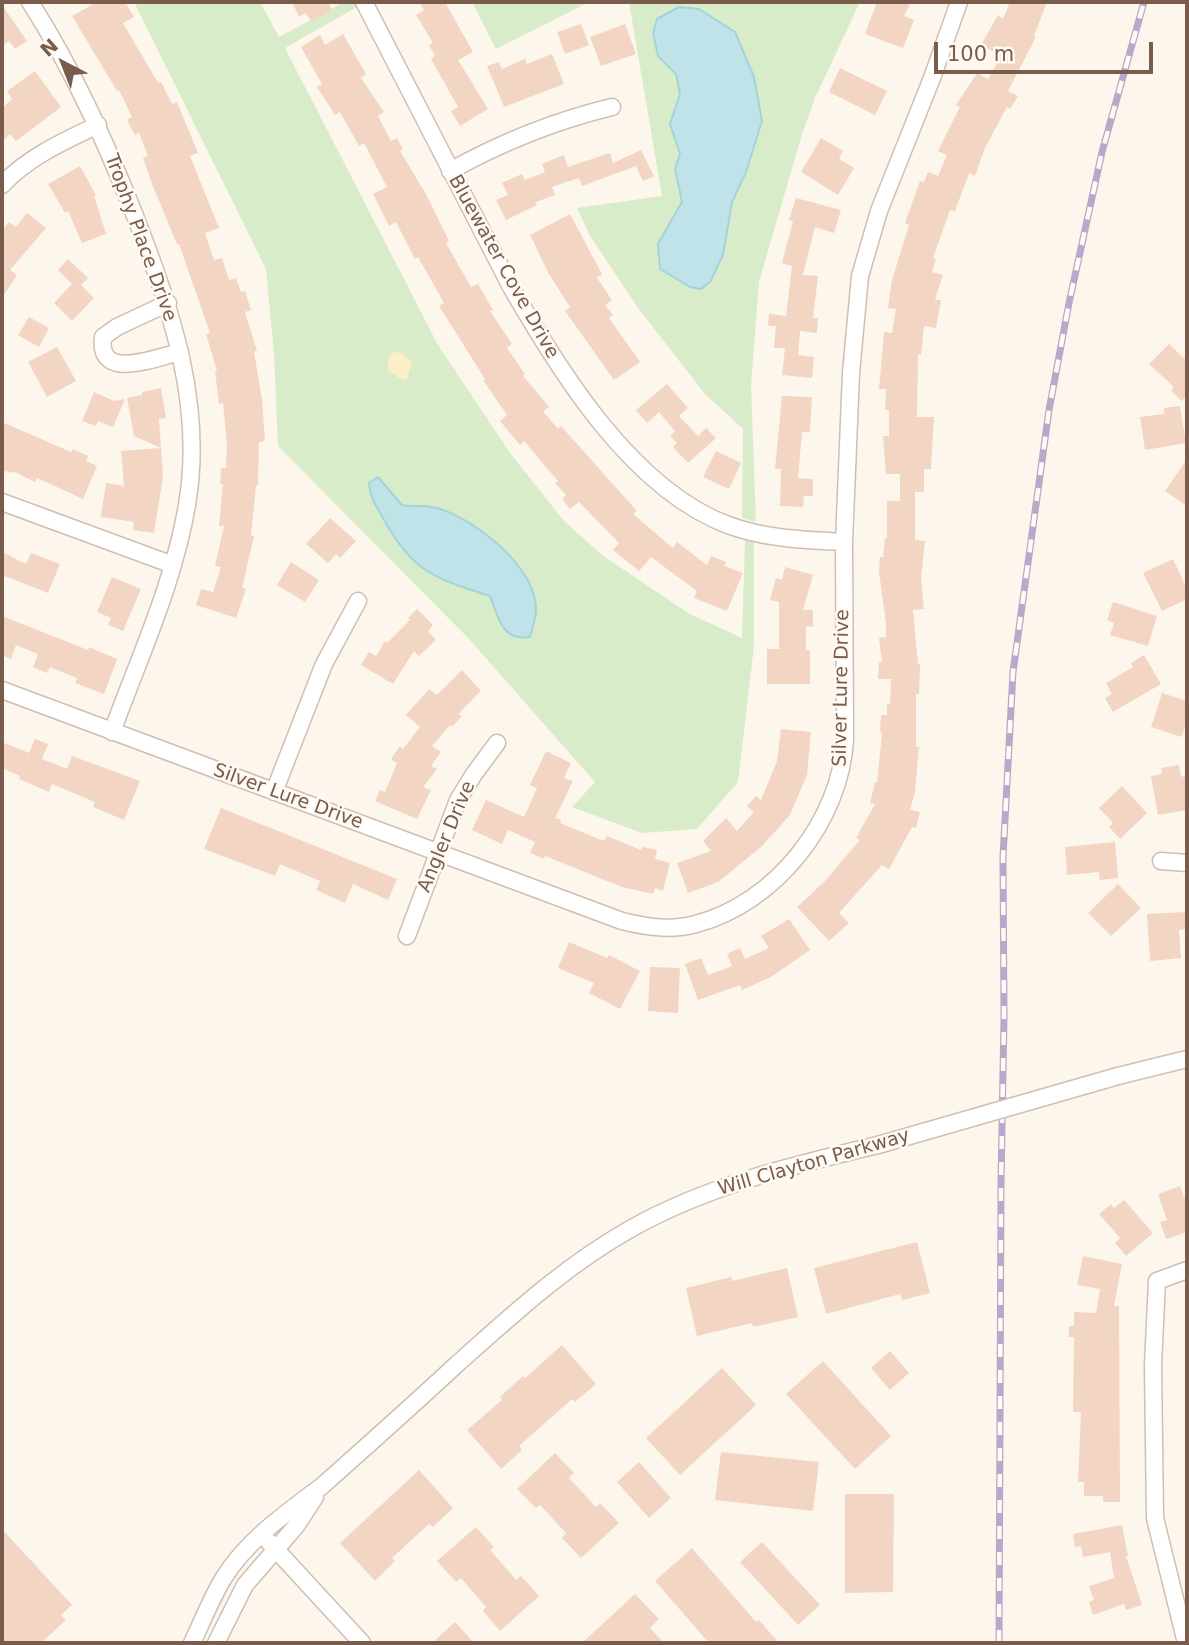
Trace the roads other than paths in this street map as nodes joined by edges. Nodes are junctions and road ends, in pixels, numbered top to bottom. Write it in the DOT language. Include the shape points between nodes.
graph roads {
  1 [pos="30,2"];
  2 [pos="364,2"];
  3 [pos="959,2"];
  4 [pos="612,107"];
  5 [pos="98,125"];
  6 [pos="450,171"];
  7 [pos="2,185"];
  8 [pos="168,303"];
  9 [pos="180,352"];
  10 [pos="2,502"];
  11 [pos="844,542"];
  12 [pos="173,565"];
  13 [pos="358,601"];
  14 [pos="2,690"];
  15 [pos="112,732"];
  16 [pos="497,743"];
  17 [pos="274,792"];
  18 [pos="439,853"];
  19 [pos="1161,861"];
  20 [pos="1187,863"];
  21 [pos="407,936"];
  22 [pos="1187,1059"];
  23 [pos="1187,1270"];
  24 [pos="322,1486"];
  25 [pos="261,1535"];
  26 [pos="275,1548"];
  27 [pos="192,1643"];
  28 [pos="215,1643"];
  29 [pos="362,1643"];
  30 [pos="1186,1643"];
  1 -- 5 [label="street, Trophy Place Drive"];
  2 -- 6 [label="street, Bluewater Cove Drive"];
  3 -- 11 [label="street, Silver Lure Drive" via="879,211 860,276"];
  4 -- 6 [label="street" via="523,134"];
  5 -- 7 [label="street" via="50,148"];
  5 -- 8 [label="street, Trophy Place Drive"];
  6 -- 11 [label="street, Bluewater Cove Drive" via="511,287 566,377 655,481 701,512 747,531"];
  8 -- 9 [label="street, Trophy Place Drive"];
  8 -- 9 [label="street" via="103,337 101,351 118,364"];
  9 -- 12 [label="street, Trophy Place Drive" via="192,464"];
  10 -- 12 [label="street"];
  11 -- 18 [label="street, Silver Lure Drive" via="845,739 839,783 807,845 757,893 737,908 694,925 647,927"];
  12 -- 15 [label="street, Trophy Place Drive"];
  13 -- 17 [label="street" via="324,664"];
  14 -- 15 [label="street, Silver Lure Drive"];
  15 -- 17 [label="street, Silver Lure Drive"];
  16 -- 18 [label="street, Angler Drive" via="458,800"];
  17 -- 18 [label="street, Silver Lure Drive"];
  18 -- 21 [label="street, Angler Drive"];
  19 -- 20 [label="street"];
  22 -- 24 [label="street, Will Clayton Parkway, bridge" via="777,1170 644,1222 535,1294"];
  23 -- 30 [label="street" via="1157,1281 1153,1365 1155,1518"];
  24 -- 25 [label="street, Will Clayton Parkway"];
  24 -- 26 [label="street, Will Clayton Parkway"];
  25 -- 26 [label="street"];
  25 -- 27 [label="street, Will Clayton Parkway" via="223,1580"];
  26 -- 28 [label="street, Will Clayton Parkway" via="245,1585"];
  26 -- 29 [label="street"];
}
